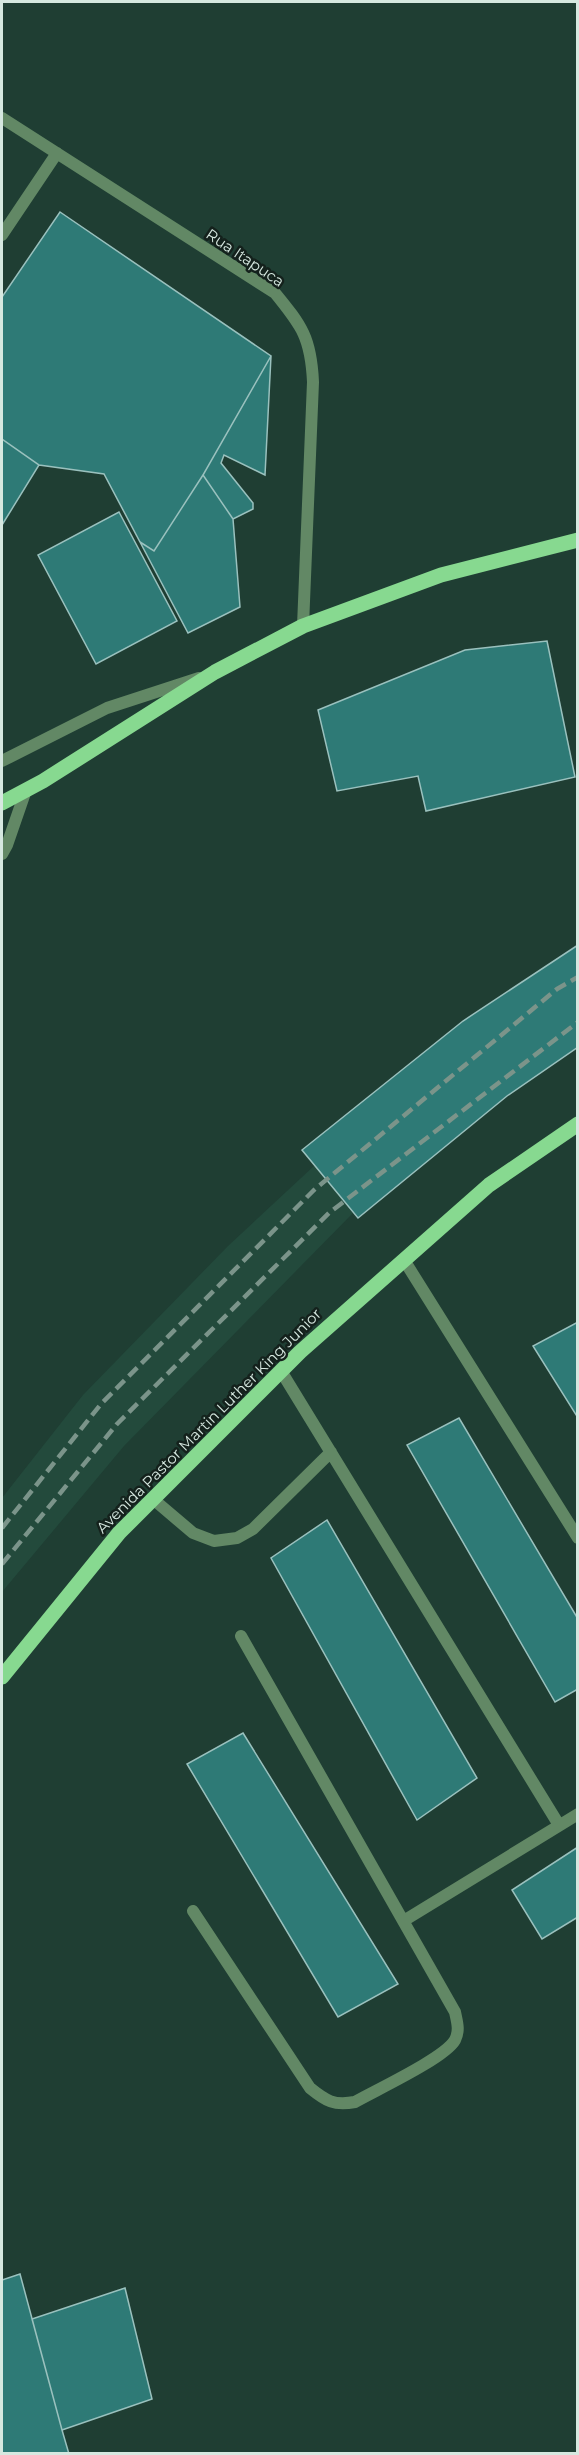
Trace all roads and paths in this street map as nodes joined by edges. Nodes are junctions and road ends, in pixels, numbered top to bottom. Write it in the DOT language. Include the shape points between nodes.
graph roads {
  1 [pos="2,118"];
  2 [pos="57,153"];
  3 [pos="2,235"];
  4 [pos="578,540"];
  5 [pos="303,626"];
  6 [pos="215,672"];
  7 [pos="2,761"];
  8 [pos="26,790"];
  9 [pos="2,803"];
  10 [pos="2,854"];
  11 [pos="578,1124"];
  12 [pos="404,1260"];
  13 [pos="281,1371"];
  14 [pos="331,1452"];
  15 [pos="153,1499"];
  16 [pos="578,1539"];
  17 [pos="241,1636"];
  18 [pos="2,1677"];
  19 [pos="578,1814"];
  20 [pos="559,1825"];
  21 [pos="193,1911"];
  22 [pos="405,1920"];
  1 -- 2 [label="street, Rua Itapuca"];
  2 -- 3 [label="street"];
  2 -- 5 [label="street, Rua Itapuca" via="275,293 299,321 312,354 313,382"];
  4 -- 5 [label="main road" via="441,575"];
  5 -- 6 [label="main road"];
  6 -- 7 [label="street" via="107,708"];
  6 -- 8 [label="main road"];
  8 -- 9 [label="main road"];
  8 -- 10 [label="street"];
  11 -- 12 [label="main road, Avenida Pastor Martin Luther King Junior" via="489,1185"];
  12 -- 13 [label="main road, Avenida Pastor Martin Luther King Junior"];
  12 -- 16 [label="street"];
  13 -- 14 [label="street"];
  13 -- 15 [label="main road, Avenida Pastor Martin Luther King Junior"];
  14 -- 15 [label="street" via="253,1529 237,1538 214,1541 193,1533"];
  14 -- 20 [label="street"];
  15 -- 18 [label="main road, Avenida Pastor Martin Luther King Junior" via="119,1533"];
  17 -- 22 [label="street"];
  19 -- 20 [label="street"];
  20 -- 22 [label="street"];
  21 -- 22 [label="street" via="310,2088 341,2105 355,2102 443,2053 454,2040 458,2027 455,2012"];
}
